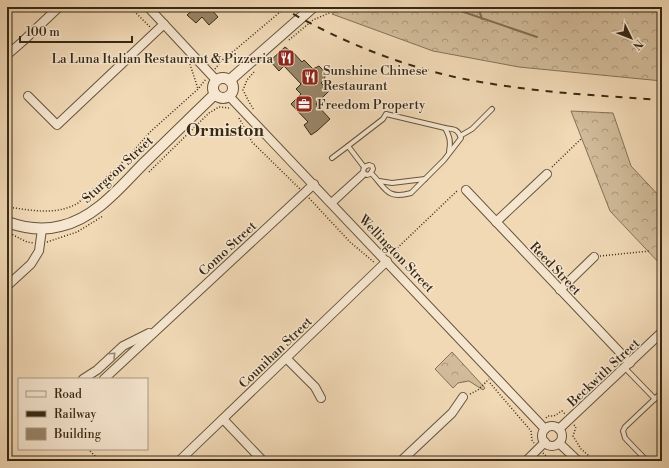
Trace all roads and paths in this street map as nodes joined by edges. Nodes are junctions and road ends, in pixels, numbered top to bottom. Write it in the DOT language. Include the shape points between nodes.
graph roads {
  1 [pos="59,7"];
  2 [pos="130,7"];
  3 [pos="148,7"];
  4 [pos="286,7"];
  5 [pos="313,7"];
  6 [pos="343,7"];
  7 [pos="164,24"];
  8 [pos="155,32"];
  9 [pos="287,42"];
  10 [pos="7,55"];
  11 [pos="189,61"];
  12 [pos="256,69"];
  13 [pos="213,77"];
  14 [pos="230,80"];
  15 [pos="198,89"];
  16 [pos="215,94"];
  17 [pos="28,96"];
  18 [pos="229,96"];
  19 [pos="231,109"];
  20 [pos="492,109"];
  21 [pos="254,110"];
  22 [pos="237,114"];
  23 [pos="445,128"];
  24 [pos="460,136"];
  25 [pos="582,138"];
  26 [pos="348,146"];
  27 [pos="449,154"];
  28 [pos="332,158"];
  29 [pos="364,167"];
  30 [pos="148,172"];
  31 [pos="364,173"];
  32 [pos="371,173"];
  33 [pos="547,174"];
  34 [pos="425,179"];
  35 [pos="379,181"];
  36 [pos="314,184"];
  37 [pos="466,190"];
  38 [pos="304,193"];
  39 [pos="332,203"];
  40 [pos="7,207"];
  41 [pos="107,212"];
  42 [pos="7,222"];
  43 [pos="496,222"];
  44 [pos="42,228"];
  45 [pos="7,232"];
  46 [pos="40,244"];
  47 [pos="650,251"];
  48 [pos="594,257"];
  49 [pos="387,261"];
  50 [pos="380,268"];
  51 [pos="7,286"];
  52 [pos="560,290"];
  53 [pos="157,330"];
  54 [pos="662,332"];
  55 [pos="286,358"];
  56 [pos="627,366"];
  57 [pos="494,374"];
  58 [pos="85,378"];
  59 [pos="105,378"];
  60 [pos="488,380"];
  61 [pos="662,392"];
  62 [pos="463,397"];
  63 [pos="321,398"];
  64 [pos="655,399"];
  65 [pos="223,418"];
  66 [pos="569,420"];
  67 [pos="542,426"];
  68 [pos="559,429"];
  69 [pos="531,431"];
  70 [pos="559,443"];
  71 [pos="542,445"];
  72 [pos="89,450"];
  73 [pos="100,461"];
  74 [pos="179,461"];
  75 [pos="263,461"];
  76 [pos="401,461"];
  77 [pos="526,461"];
  78 [pos="557,461"];
  79 [pos="578,461"];
  80 [pos="595,461"];
  81 [pos="647,461"];
  1 -- 10 [label="street"];
  2 -- 8 [label="path"];
  3 -- 7 [label="street"];
  4 -- 13 [label="path" via="224,58"];
  5 -- 14 [label="street"];
  6 -- 9 [label="path" via="314,20"];
  7 -- 8 [label="street"];
  7 -- 13 [label="street"];
  8 -- 17 [label="street" via="56,126"];
  11 -- 15 [label="path"];
  12 -- 21 [label="path" via="247,80 244,90"];
  13 -- 14 [label="street"];
  13 -- 15 [label="path"];
  13 -- 16 [label="street"];
  14 -- 18 [label="street" via="233,88"];
  15 -- 40 [label="path" via="74,205 58,211"];
  16 -- 18 [label="street"];
  16 -- 44 [label="street, Sturgeon Street" via="98,207 73,222"];
  18 -- 36 [label="street, Wellington Street"];
  19 -- 30 [label="path" via="219,107 209,113"];
  20 -- 24 [label="lane" via="472,129"];
  22 -- 38 [label="path" via="252,142"];
  23 -- 24 [label="lane" via="455,129"];
  23 -- 26 [label="lane" via="386,114"];
  23 -- 27 [label="lane" via="450,136"];
  24 -- 27 [label="lane"];
  25 -- 33 [label="path" via="554,163"];
  26 -- 28 [label="lane"];
  26 -- 29 [label="lane"];
  27 -- 34 [label="lane"];
  29 -- 31 [label="lane"];
  29 -- 32 [label="lane" via="369,164 372,166"];
  31 -- 32 [label="lane"];
  31 -- 39 [label="lane"];
  32 -- 35 [label="lane"];
  33 -- 43 [label="street"];
  34 -- 35 [label="lane" via="392,183"];
  34 -- 35 [label="lane" via="411,193 403,195 391,195"];
  36 -- 38 [label="street, Como Street"];
  36 -- 39 [label="street, Wellington Street"];
  37 -- 43 [label="street, Reed Street"];
  37 -- 49 [label="path" via="462,186 392,252"];
  38 -- 50 [label="path" via="350,242"];
  38 -- 53 [label="street, Como Street"];
  39 -- 49 [label="street, Wellington Street"];
  41 -- 46 [label="path" via="78,232"];
  42 -- 44 [label="street, Sturgeon Street"];
  43 -- 52 [label="street, Reed Street"];
  44 -- 46 [label="street"];
  45 -- 46 [label="path" via="27,242"];
  46 -- 51 [label="street" via="31,264"];
  47 -- 48 [label="path"];
  48 -- 52 [label="street"];
  49 -- 50 [label="street, Counihan Street"];
  49 -- 57 [label="street, Wellington Street"];
  50 -- 55 [label="street, Counihan Street"];
  52 -- 56 [label="street, Reed Street"];
  58 -- 53 [label="street, Como Street, one-way" via="123,346"];
  53 -- 59 [label="street, Como Street"];
  54 -- 56 [label="street, Beckwith Street"];
  55 -- 63 [label="street" via="315,387"];
  55 -- 65 [label="street, Counihan Street"];
  56 -- 64 [label="lane"];
  56 -- 66 [label="street, Beckwith Street"];
  57 -- 60 [label="path"];
  57 -- 67 [label="street, Wellington Street"];
  60 -- 62 [label="path" via="478,390"];
  60 -- 69 [label="path"];
  61 -- 64 [label="lane"];
  62 -- 76 [label="street" via="452,412"];
  64 -- 81 [label="lane" via="623,431 625,438"];
  65 -- 74 [label="street, Counihan Street"];
  65 -- 75 [label="street"];
  66 -- 67 [label="path" via="562,411 554,416 548,416"];
  66 -- 68 [label="street, Beckwith Street"];
  66 -- 80 [label="path" via="576,428 573,436"];
  67 -- 68 [label="street"];
  67 -- 69 [label="path"];
  67 -- 71 [label="street"];
  68 -- 70 [label="street" via="562,436"];
  69 -- 71 [label="path" via="532,440"];
  70 -- 71 [label="street" via="552,446"];
  70 -- 79 [label="street"];
  71 -- 77 [label="street"];
  71 -- 78 [label="path" via="548,458"];
  72 -- 73 [label="path"];
}
